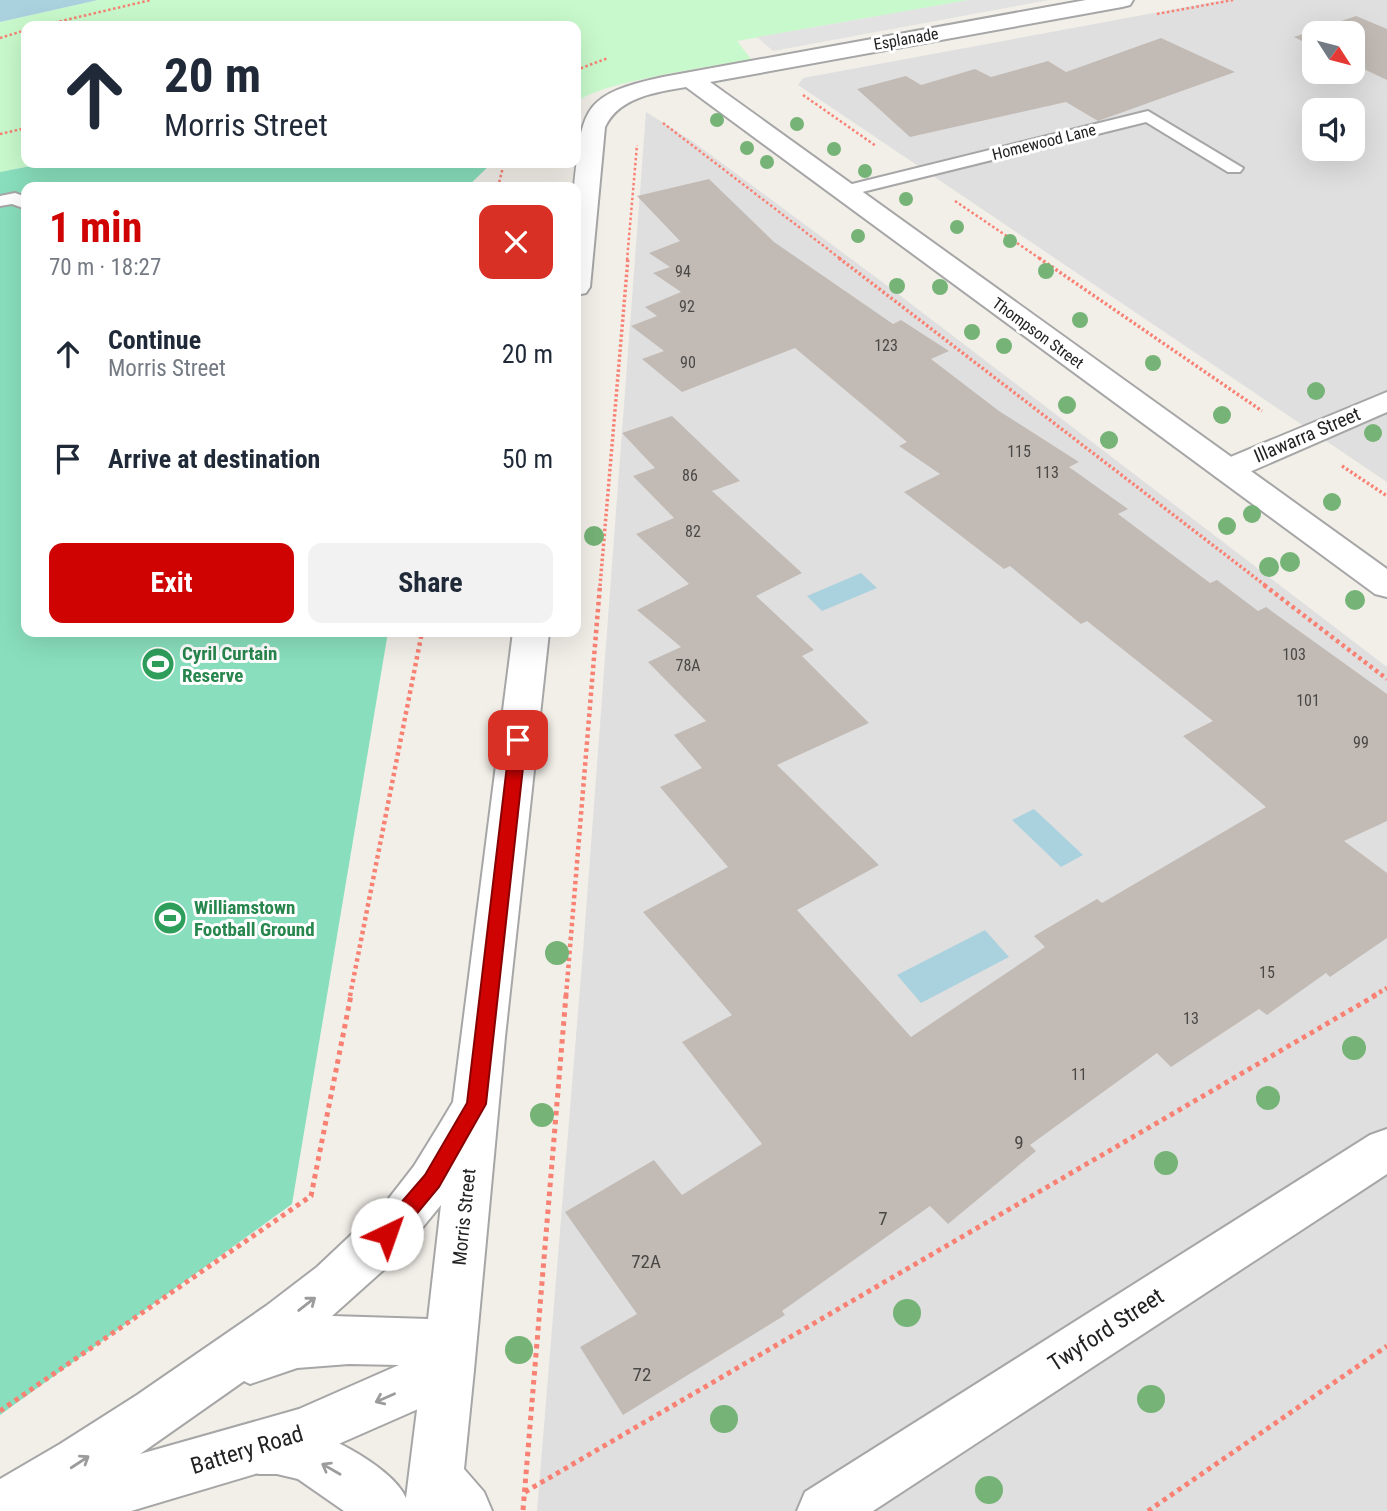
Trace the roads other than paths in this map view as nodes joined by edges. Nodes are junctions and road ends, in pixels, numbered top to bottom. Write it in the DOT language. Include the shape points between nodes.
graph roads {
  1 [pos="1122,0"];
  2 [pos="690,79"];
  3 [pos="1234,168"];
  4 [pos="842,192"];
  5 [pos="0,201"];
  6 [pos="21,201"];
  7 [pos="581,244"];
  8 [pos="1387,401"];
  9 [pos="1227,470"];
  10 [pos="1387,586"];
  11 [pos="530,637"];
  12 [pos="476,1104"];
  13 [pos="1387,1149"];
  14 [pos="449,1358"];
  15 [pos="180,1395"];
  16 [pos="236,1452"];
  17 [pos="444,1500"];
  18 [pos="0,1508"];
  19 [pos="39,1511"];
  20 [pos="384,1511"];
  21 [pos="824,1511"];
  1 -- 2 [label="street, Esplanade"];
  2 -- 4 [label="street, Thompson Street"];
  2 -- 7 [label="street" via="611,102 596,117"];
  3 -- 4 [label="lane, Homewood Lane" via="1148,116"];
  4 -- 9 [label="street, Thompson Street"];
  5 -- 6 [label="lane"];
  8 -- 9 [label="street, Illawarra Street"];
  9 -- 10 [label="street, Thompson Street"];
  11 -- 12 [label="street, Morris Street"];
  12 -- 14 [label="street, Morris Street"];
  15 -- 12 [label="street, one-way" via="303,1308 381,1241 432,1181"];
  13 -- 21 [label="street, Twyford Street"];
  14 -- 15 [label="street" via="358,1341 291,1345 258,1355"];
  14 -- 16 [label="street, Battery Road, one-way" via="311,1431"];
  14 -- 17 [label="street, Morris Street"];
  18 -- 15 [label="street, one-way" via="61,1475"];
  16 -- 19 [label="street, Battery Road"];
  20 -- 16 [label="street, one-way" via="346,1478 311,1458 263,1447"];
}
